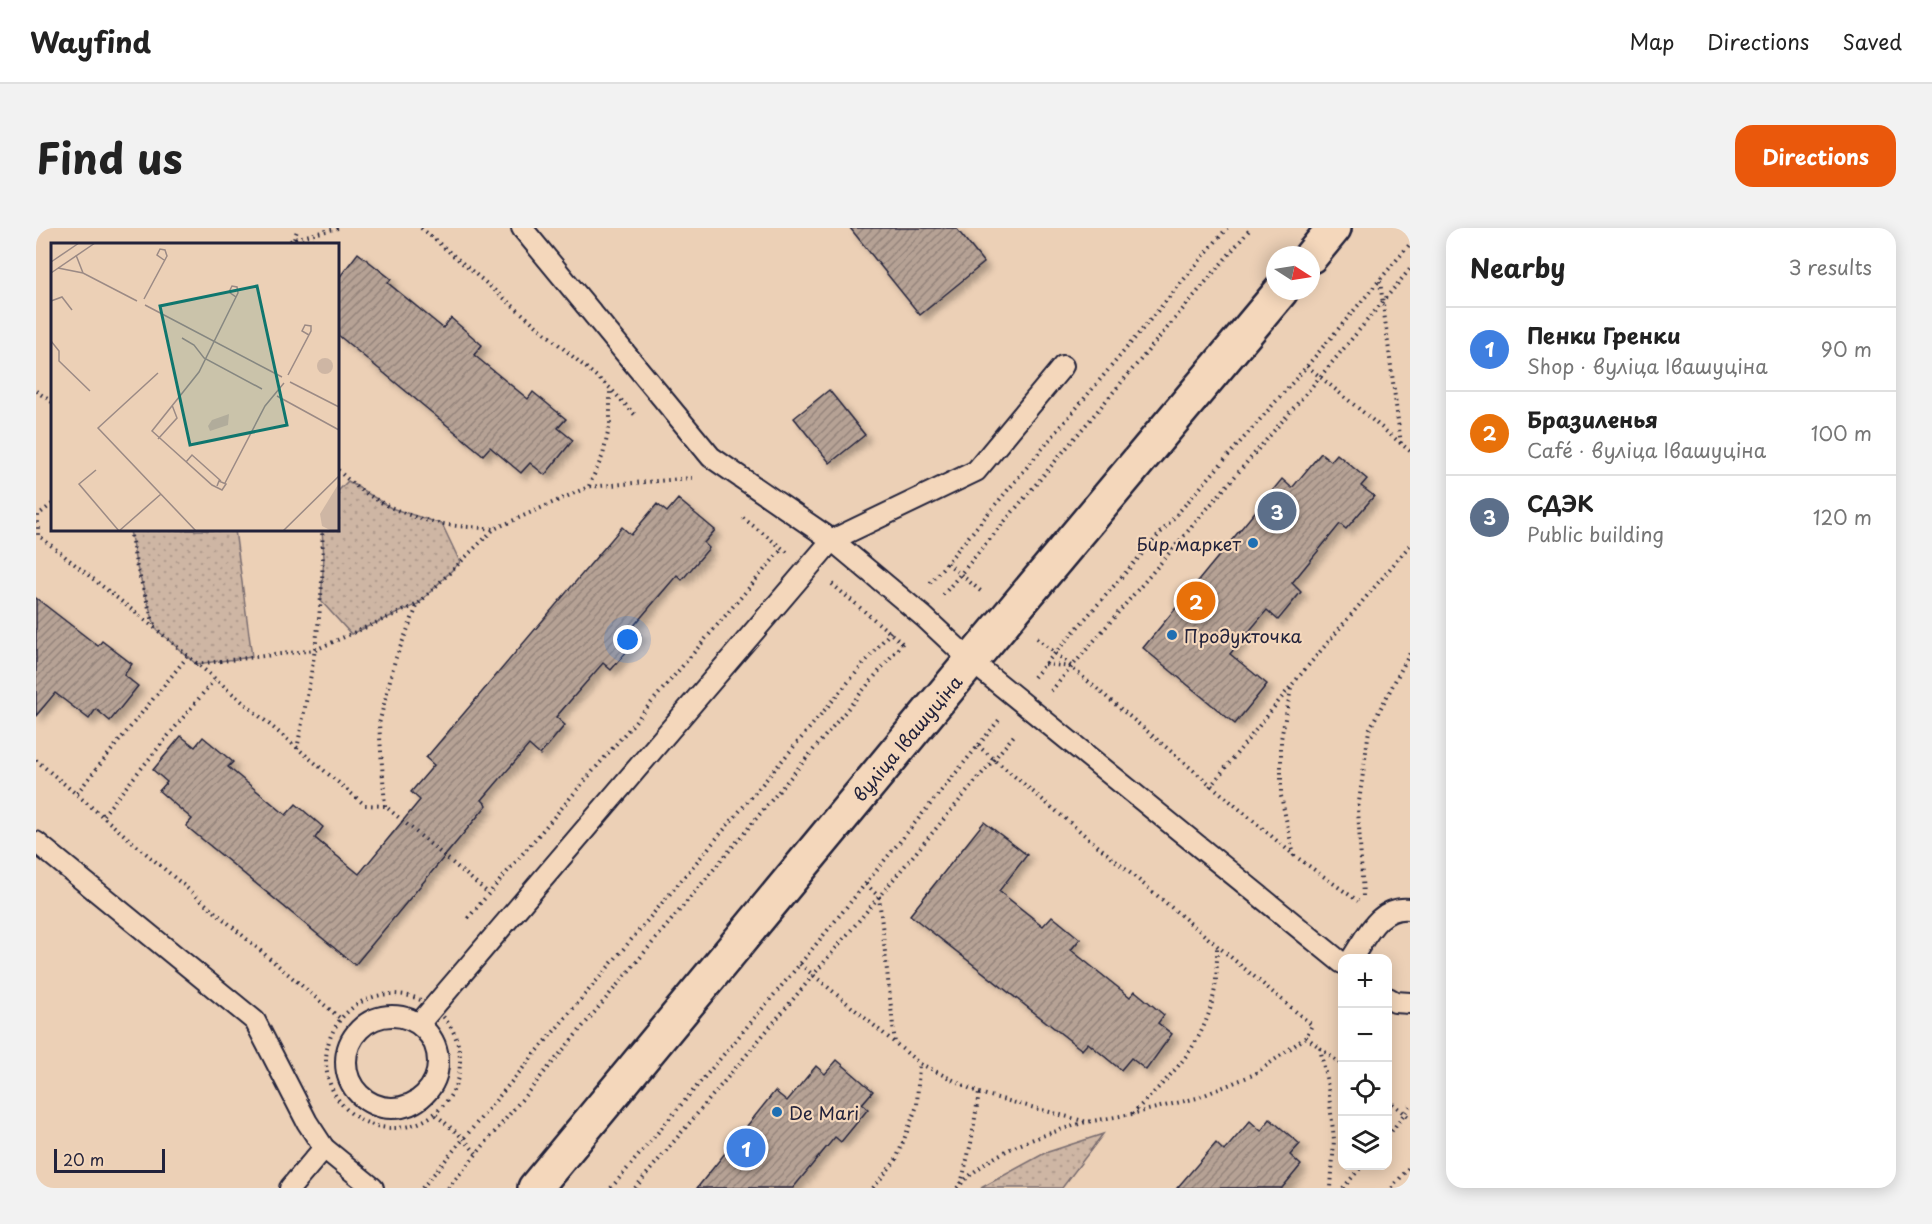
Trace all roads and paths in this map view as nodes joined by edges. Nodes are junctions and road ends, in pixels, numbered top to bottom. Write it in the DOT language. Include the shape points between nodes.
graph roads {
  1 [pos="298,228"];
  2 [pos="338,228"];
  3 [pos="522,228"];
  4 [pos="1227,228"];
  5 [pos="1251,228"];
  6 [pos="1334,228"];
  7 [pos="294,239"];
  8 [pos="287,243"];
  9 [pos="1319,246"];
  10 [pos="1380,280"];
  11 [pos="1273,300"];
  12 [pos="1063,366"];
  13 [pos="1307,366"];
  14 [pos="610,388"];
  15 [pos="36,391"];
  16 [pos="51,401"];
  17 [pos="1401,444"];
  18 [pos="1410,451"];
  19 [pos="339,471"];
  20 [pos="692,478"];
  21 [pos="588,487"];
  22 [pos="51,505"];
  23 [pos="37,514"];
  24 [pos="494,529"];
  25 [pos="130,531"];
  26 [pos="322,531"];
  27 [pos="832,540"];
  28 [pos="1410,545"];
  29 [pos="782,549"];
  30 [pos="418,604"];
  31 [pos="917,612"];
  32 [pos="156,629"];
  33 [pos="315,650"];
  34 [pos="1410,653"];
  35 [pos="187,657"];
  36 [pos="971,661"];
  37 [pos="1045,663"];
  38 [pos="196,664"];
  39 [pos="214,680"];
  40 [pos="1292,686"];
  41 [pos="976,745"];
  42 [pos="297,749"];
  43 [pos="36,760"];
  44 [pos="1210,787"];
  45 [pos="77,794"];
  46 [pos="385,806"];
  47 [pos="103,815"];
  48 [pos="36,842"];
  49 [pos="1294,856"];
  50 [pos="866,884"];
  51 [pos="488,892"];
  52 [pos="1410,909"];
  53 [pos="466,920"];
  54 [pos="1217,945"];
  55 [pos="1355,954"];
  56 [pos="1338,960"];
  57 [pos="800,964"];
  58 [pos="1392,1000"];
  59 [pos="1410,1003"];
  60 [pos="433,1007"];
  61 [pos="341,1019"];
  62 [pos="419,1024"];
  63 [pos="1306,1037"];
  64 [pos="895,1044"];
  65 [pos="1320,1048"];
  66 [pos="1338,1062"];
  67 [pos="919,1063"];
  68 [pos="979,1093"];
  69 [pos="1392,1103"];
  70 [pos="1410,1106"];
  71 [pos="1404,1113"];
  72 [pos="1132,1114"];
  73 [pos="436,1115"];
  74 [pos="1410,1118"];
  75 [pos="1087,1122"];
  76 [pos="1392,1130"];
  77 [pos="463,1138"];
  78 [pos="324,1148"];
  79 [pos="477,1153"];
  80 [pos="1410,1166"];
  81 [pos="1359,1170"];
  82 [pos="959,1186"];
  83 [pos="290,1188"];
  84 [pos="373,1188"];
  85 [pos="422,1188"];
  86 [pos="448,1188"];
  87 [pos="535,1188"];
  88 [pos="873,1188"];
  89 [pos="1331,1188"];
  90 [pos="1343,1188"];
  91 [pos="1392,1188"];
  1 -- 7 [label="path"];
  2 -- 7 [label="path"];
  3 -- 27 [label="lane" via="711,457"];
  4 -- 31 [label="path"];
  5 -- 31 [label="path"];
  6 -- 9 [label="street"];
  7 -- 8 [label="path"];
  10 -- 17 [label="path"];
  11 -- 36 [label="street, вуліца Івашуціна"];
  12 -- 27 [label="lane" via="976,471"];
  13 -- 17 [label="path"];
  14 -- 21 [label="path" via="610,424 603,455"];
  15 -- 16 [label="path"];
  17 -- 18 [label="path"];
  19 -- 24 [label="path" via="391,508 442,524"];
  20 -- 21 [label="path"];
  21 -- 24 [label="path"];
  22 -- 23 [label="path"];
  23 -- 32 [label="path" via="38,535"];
  24 -- 30 [label="path"];
  25 -- 32 [label="path"];
  26 -- 33 [label="path" via="324,557"];
  27 -- 31 [label="lane"];
  27 -- 60 [label="lane"];
  28 -- 40 [label="path"];
  29 -- 51 [label="path"];
  30 -- 33 [label="path"];
  30 -- 46 [label="path" via="395,660 379,724"];
  31 -- 36 [label="lane"];
  31 -- 77 [label="path"];
  31 -- 79 [label="path"];
  32 -- 35 [label="path"];
  33 -- 38 [label="path"];
  33 -- 42 [label="path"];
  34 -- 49 [label="path" via="1369,730 1358,809 1363,905"];
  35 -- 38 [label="path"];
  35 -- 45 [label="path"];
  36 -- 56 [label="lane"];
  36 -- 87 [label="street, вуліца Івашуціна"];
  37 -- 44 [label="path" via="1071,667"];
  38 -- 39 [label="path"];
  39 -- 42 [label="path"];
  39 -- 47 [label="path"];
  40 -- 44 [label="path"];
  40 -- 49 [label="path" via="1281,739 1281,796"];
  41 -- 54 [label="path"];
  42 -- 46 [label="path" via="365,805"];
  43 -- 45 [label="path"];
  44 -- 49 [label="path"];
  45 -- 47 [label="path"];
  46 -- 51 [label="path"];
  47 -- 61 [label="path"];
  48 -- 78 [label="lane" via="255,1021"];
  50 -- 64 [label="path" via="879,897"];
  51 -- 53 [label="path"];
  52 -- 55 [label="lane" via="1389,912 1375,922"];
  54 -- 63 [label="path" via="1312,1025"];
  54 -- 72 [label="path" via="1215,988 1204,1029 1182,1064"];
  57 -- 64 [label="path"];
  58 -- 59 [label="lane"];
  60 -- 61 [label="path" via="407,995 393,994 356,1005"];
  60 -- 62 [label="lane"];
  60 -- 73 [label="path" via="454,1034 459,1052 453,1090"];
  61 -- 73 [label="path" via="326,1052 326,1071 342,1105 356,1118 392,1128 411,1126"];
  62 -- 62 [label="lane" via="405,1017 388,1016 373,1020 350,1042 347,1074 365,1100 380,1107 396,1108 425,1095 434,1082 438,1050"];
  63 -- 65 [label="path"];
  63 -- 72 [label="path" via="1255,1074 1197,1098"];
  64 -- 67 [label="path"];
  65 -- 66 [label="path"];
  65 -- 89 [label="path" via="1334,1139"];
  67 -- 68 [label="path"];
  67 -- 88 [label="path" via="917,1106 896,1160"];
  68 -- 75 [label="path"];
  68 -- 82 [label="path"];
  69 -- 71 [label="path"];
  70 -- 71 [label="path"];
  71 -- 74 [label="path"];
  71 -- 76 [label="path"];
  72 -- 75 [label="path"];
  73 -- 77 [label="path"];
  75 -- 82 [label="path" via="995,1155"];
  77 -- 79 [label="path"];
  77 -- 85 [label="path"];
  78 -- 83 [label="lane"];
  78 -- 84 [label="lane"];
  79 -- 86 [label="path"];
  80 -- 91 [label="path"];
  81 -- 90 [label="path"];
}
